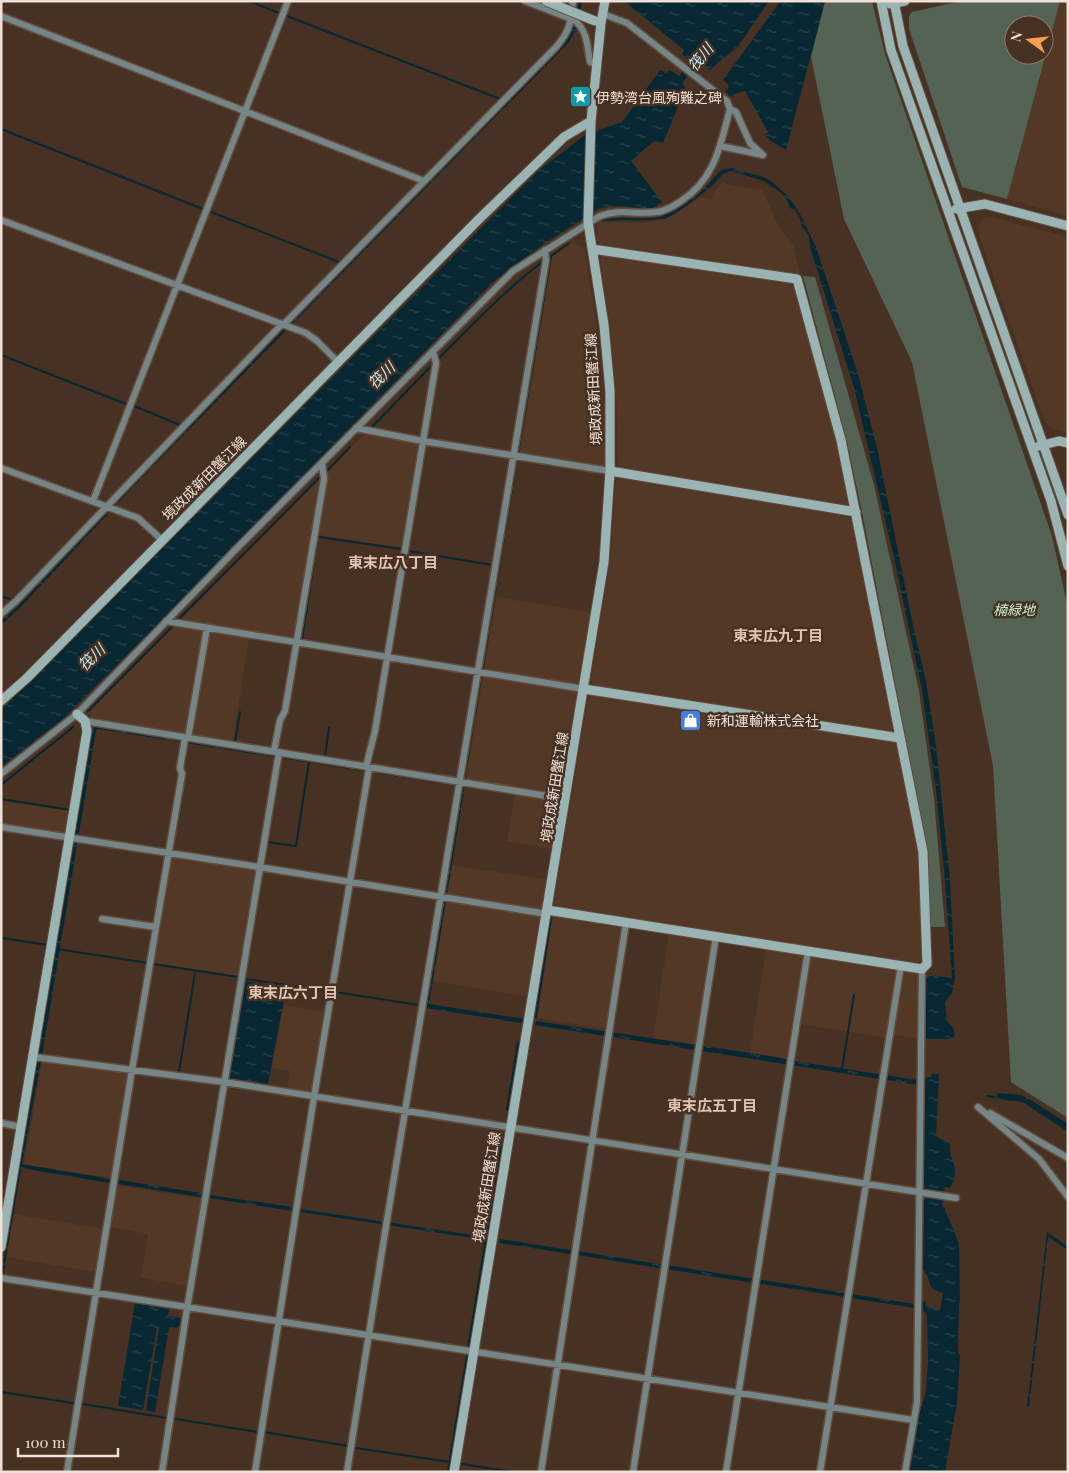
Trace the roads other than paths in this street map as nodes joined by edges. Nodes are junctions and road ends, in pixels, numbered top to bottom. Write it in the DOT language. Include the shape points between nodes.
graph roads {
  1 [pos="288,1"];
  2 [pos="525,1"];
  3 [pos="546,1"];
  4 [pos="605,1"];
  5 [pos="905,1"];
  6 [pos="572,2"];
  7 [pos="894,2"];
  8 [pos="881,4"];
  9 [pos="1,16"];
  10 [pos="600,19"];
  11 [pos="575,21"];
  12 [pos="597,65"];
  13 [pos="730,109"];
  14 [pos="245,111"];
  15 [pos="592,125"];
  16 [pos="720,146"];
  17 [pos="424,181"];
  18 [pos="960,208"];
  19 [pos="948,210"];
  20 [pos="1,220"];
  21 [pos="588,222"];
  22 [pos="1068,226"];
  23 [pos="592,249"];
  24 [pos="544,250"];
  25 [pos="177,285"];
  26 [pos="285,325"];
  27 [pos="433,351"];
  28 [pos="338,362"];
  29 [pos="356,428"];
  30 [pos="423,441"];
  31 [pos="1068,443"];
  32 [pos="1044,445"];
  33 [pos="1032,448"];
  34 [pos="514,456"];
  35 [pos="322,463"];
  36 [pos="1,468"];
  37 [pos="610,471"];
  38 [pos="93,501"];
  39 [pos="106,506"];
  40 [pos="856,512"];
  41 [pos="1068,515"];
  42 [pos="162,540"];
  43 [pos="1068,566"];
  44 [pos="1,614"];
  45 [pos="166,621"];
  46 [pos="207,628"];
  47 [pos="296,643"];
  48 [pos="387,657"];
  49 [pos="478,672"];
  50 [pos="584,689"];
  51 [pos="1,701"];
  52 [pos="77,714"];
  53 [pos="85,721"];
  54 [pos="900,738"];
  55 [pos="186,740"];
  56 [pos="277,754"];
  57 [pos="368,769"];
  58 [pos="1,774"];
  59 [pos="460,781"];
  60 [pos="566,799"];
  61 [pos="1,827"];
  62 [pos="74,838"];
  63 [pos="168,852"];
  64 [pos="259,867"];
  65 [pos="351,882"];
  66 [pos="444,897"];
  67 [pos="547,912"];
  68 [pos="102,919"];
  69 [pos="626,923"];
  70 [pos="156,927"];
  71 [pos="716,936"];
  72 [pos="808,951"];
  73 [pos="901,965"];
  74 [pos="922,969"];
  75 [pos="37,1057"];
  76 [pos="132,1070"];
  77 [pos="224,1082"];
  78 [pos="314,1097"];
  79 [pos="405,1112"];
  80 [pos="1,1123"];
  81 [pos="22,1127"];
  82 [pos="510,1128"];
  83 [pos="592,1140"];
  84 [pos="682,1155"];
  85 [pos="1068,1158"];
  86 [pos="773,1169"];
  87 [pos="866,1184"];
  88 [pos="921,1192"];
  89 [pos="953,1197"];
  90 [pos="1068,1197"];
  91 [pos="5,1207"];
  92 [pos="1,1247"];
  93 [pos="1,1278"];
  94 [pos="96,1293"];
  95 [pos="187,1309"];
  96 [pos="279,1322"];
  97 [pos="369,1336"];
  98 [pos="474,1353"];
  99 [pos="557,1365"];
  100 [pos="648,1379"];
  101 [pos="738,1393"];
  102 [pos="830,1407"];
  103 [pos="914,1420"];
  104 [pos="67,1472"];
  105 [pos="162,1472"];
  106 [pos="255,1472"];
  107 [pos="348,1472"];
  108 [pos="454,1472"];
  109 [pos="540,1472"];
  110 [pos="633,1472"];
  111 [pos="726,1472"];
  112 [pos="820,1472"];
  113 [pos="905,1472"];
  1 -- 14 [label="street"];
  2 -- 11 [label="street"];
  3 -- 10 [label="street, bridge"];
  4 -- 10 [label="street"];
  5 -- 7 [label="street"];
  6 -- 11 [label="street"];
  7 -- 8 [label="street"];
  7 -- 18 [label="street" via="903,46"];
  8 -- 19 [label="street" via="891,50"];
  9 -- 14 [label="street"];
  10 -- 12 [label="street"];
  10 -- 13 [label="street" via="627,22 726,101"];
  11 -- 12 [label="street" via="587,38 590,62"];
  11 -- 17 [label="street" via="556,47"];
  12 -- 15 [label="street"];
  13 -- 16 [label="street"];
  13 -- 16 [label="street" via="736,112 750,142 763,155"];
  14 -- 17 [label="street"];
  14 -- 25 [label="street"];
  15 -- 21 [label="street, 境政成新田蟹江線"];
  15 -- 28 [label="street, 境政成新田蟹江線" via="557,143"];
  16 -- 21 [label="street" via="707,177 678,203 660,212 611,212"];
  17 -- 26 [label="street"];
  18 -- 19 [label="street"];
  18 -- 22 [label="street" via="985,204"];
  18 -- 32 [label="street"];
  19 -- 33 [label="street"];
  20 -- 25 [label="street"];
  21 -- 23 [label="street, 境政成新田蟹江線"];
  21 -- 24 [label="street"];
  23 -- 37 [label="street, 境政成新田蟹江線" via="610,391"];
  23 -- 40 [label="street" via="797,280"];
  24 -- 27 [label="street" via="512,271"];
  24 -- 34 [label="street" via="546,260"];
  25 -- 26 [label="street"];
  25 -- 38 [label="street"];
  26 -- 28 [label="street" via="312,337"];
  26 -- 39 [label="street"];
  27 -- 29 [label="street"];
  27 -- 30 [label="street" via="436,363"];
  28 -- 42 [label="street, 境政成新田蟹江線"];
  29 -- 30 [label="street"];
  29 -- 35 [label="street"];
  30 -- 34 [label="street"];
  30 -- 48 [label="street"];
  31 -- 32 [label="street" via="1058,441"];
  32 -- 33 [label="street"];
  32 -- 41 [label="street"];
  33 -- 43 [label="street" via="1051,501"];
  34 -- 37 [label="street"];
  34 -- 49 [label="street"];
  35 -- 45 [label="street"];
  35 -- 47 [label="street" via="324,479"];
  36 -- 38 [label="street"];
  37 -- 40 [label="street"];
  37 -- 50 [label="street, 境政成新田蟹江線" via="604,562"];
  38 -- 39 [label="street"];
  39 -- 42 [label="street" via="138,518"];
  39 -- 44 [label="street"];
  40 -- 54 [label="street"];
  42 -- 51 [label="street, 境政成新田蟹江線"];
  45 -- 46 [label="street"];
  45 -- 52 [label="street"];
  46 -- 47 [label="street"];
  46 -- 55 [label="street"];
  47 -- 48 [label="street"];
  47 -- 56 [label="street" via="285,711 280,720"];
  48 -- 49 [label="street"];
  48 -- 57 [label="street"];
  49 -- 50 [label="street"];
  49 -- 59 [label="street"];
  50 -- 54 [label="street"];
  50 -- 60 [label="street, 境政成新田蟹江線"];
  52 -- 53 [label="street"];
  52 -- 58 [label="street"];
  53 -- 55 [label="street"];
  53 -- 62 [label="street" via="87,731"];
  54 -- 74 [label="street" via="924,852 927,964"];
  55 -- 56 [label="street"];
  55 -- 63 [label="street"];
  56 -- 57 [label="street"];
  56 -- 64 [label="street"];
  57 -- 59 [label="street"];
  57 -- 65 [label="street"];
  59 -- 60 [label="street"];
  59 -- 66 [label="street"];
  60 -- 67 [label="street, 境政成新田蟹江線"];
  61 -- 62 [label="street"];
  62 -- 63 [label="street"];
  62 -- 75 [label="street"];
  63 -- 64 [label="street"];
  63 -- 70 [label="street"];
  64 -- 65 [label="street"];
  64 -- 77 [label="street"];
  65 -- 66 [label="street"];
  65 -- 78 [label="street"];
  66 -- 67 [label="street"];
  66 -- 79 [label="street"];
  67 -- 69 [label="street"];
  67 -- 82 [label="street, 境政成新田蟹江線"];
  68 -- 70 [label="street"];
  69 -- 71 [label="street"];
  69 -- 83 [label="street"];
  70 -- 76 [label="street"];
  71 -- 72 [label="street"];
  71 -- 84 [label="street"];
  72 -- 73 [label="street"];
  72 -- 86 [label="street"];
  73 -- 74 [label="street"];
  73 -- 87 [label="street"];
  74 -- 88 [label="street"];
  75 -- 76 [label="street"];
  75 -- 81 [label="street"];
  76 -- 77 [label="street"];
  76 -- 94 [label="street"];
  77 -- 78 [label="street"];
  77 -- 95 [label="street"];
  78 -- 79 [label="street"];
  78 -- 96 [label="street"];
  79 -- 82 [label="street"];
  79 -- 97 [label="street"];
  80 -- 81 [label="street"];
  81 -- 91 [label="street"];
  82 -- 83 [label="street"];
  82 -- 98 [label="street, 境政成新田蟹江線"];
  83 -- 84 [label="street"];
  83 -- 99 [label="street"];
  84 -- 86 [label="street"];
  84 -- 100 [label="street"];
  85 -- 90 [label="street" via="978,1107 1039,1159"];
  86 -- 87 [label="street"];
  86 -- 101 [label="street"];
  87 -- 88 [label="street"];
  87 -- 102 [label="street"];
  88 -- 89 [label="street"];
  88 -- 103 [label="street"];
  91 -- 92 [label="street"];
  93 -- 94 [label="street"];
  94 -- 95 [label="street"];
  94 -- 104 [label="street"];
  95 -- 96 [label="street"];
  95 -- 105 [label="street"];
  96 -- 97 [label="street"];
  96 -- 106 [label="street"];
  97 -- 98 [label="street"];
  97 -- 107 [label="street"];
  98 -- 99 [label="street"];
  98 -- 108 [label="street, 境政成新田蟹江線"];
  99 -- 100 [label="street"];
  99 -- 109 [label="street"];
  100 -- 101 [label="street"];
  100 -- 110 [label="street"];
  101 -- 102 [label="street"];
  101 -- 111 [label="street"];
  102 -- 103 [label="street"];
  102 -- 112 [label="street"];
  103 -- 113 [label="street"];
}
